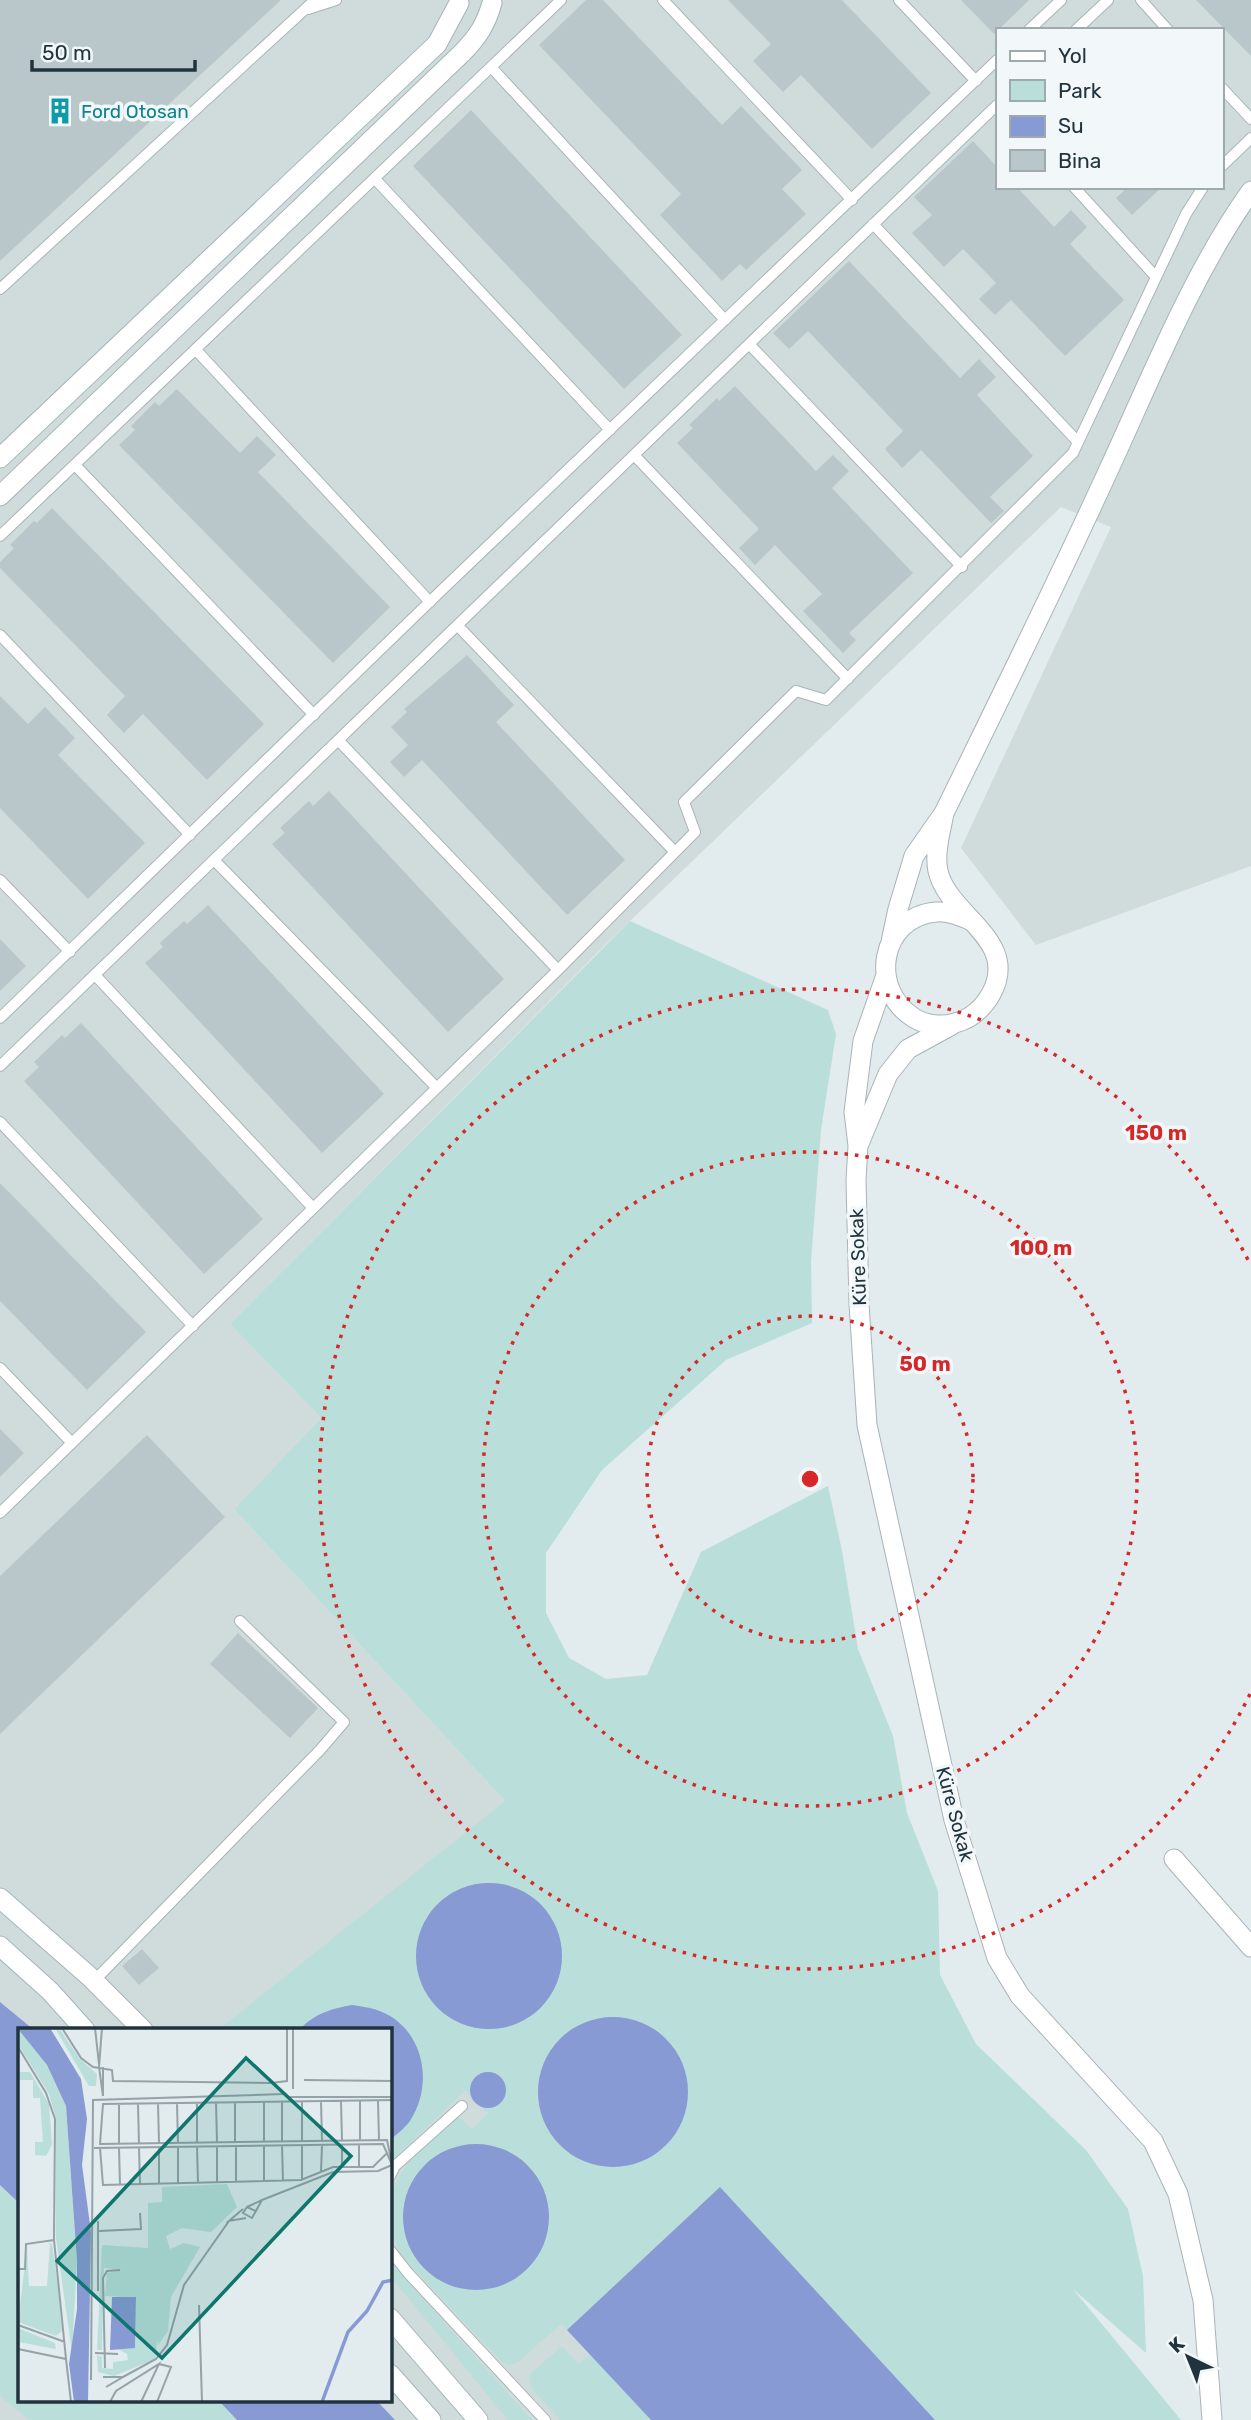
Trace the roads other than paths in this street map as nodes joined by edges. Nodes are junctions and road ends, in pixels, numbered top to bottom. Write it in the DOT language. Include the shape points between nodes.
graph roads {
  1 [pos="336,0"];
  2 [pos="561,0"];
  3 [pos="663,0"];
  4 [pos="899,0"];
  5 [pos="1061,0"];
  6 [pos="1108,0"];
  7 [pos="1141,0"];
  8 [pos="494,1"];
  9 [pos="455,2"];
  10 [pos="312,4"];
  11 [pos="1032,28"];
  12 [pos="1078,28"];
  13 [pos="1166,28"];
  14 [pos="996,61"];
  15 [pos="491,67"];
  16 [pos="976,81"];
  17 [pos="1223,89"];
  18 [pos="996,105"];
  19 [pos="1251,119"];
  20 [pos="1251,138"];
  21 [pos="1223,165"];
  22 [pos="375,178"];
  23 [pos="1076,189"];
  24 [pos="1202,189"];
  25 [pos="1251,191"];
  26 [pos="852,200"];
  27 [pos="873,224"];
  28 [pos="1156,277"];
  29 [pos="0,289"];
  30 [pos="725,320"];
  31 [pos="748,344"];
  32 [pos="196,349"];
  33 [pos="610,430"];
  34 [pos="1078,442"];
  35 [pos="634,455"];
  36 [pos="0,458"];
  37 [pos="75,465"];
  38 [pos="0,496"];
  39 [pos="0,536"];
  40 [pos="962,567"];
  41 [pos="430,602"];
  42 [pos="458,626"];
  43 [pos="0,635"];
  44 [pos="848,679"];
  45 [pos="314,715"];
  46 [pos="339,741"];
  47 [pos="944,813"];
  48 [pos="190,835"];
  49 [pos="675,852"];
  50 [pos="215,861"];
  51 [pos="0,880"];
  52 [pos="972,921"];
  53 [pos="891,942"];
  54 [pos="70,952"];
  55 [pos="558,970"];
  56 [pos="95,975"];
  57 [pos="885,978"];
  58 [pos="0,1018"];
  59 [pos="954,1023"];
  60 [pos="0,1066"];
  61 [pos="437,1088"];
  62 [pos="0,1122"];
  63 [pos="858,1146"];
  64 [pos="313,1208"];
  65 [pos="192,1326"];
  66 [pos="0,1368"];
  67 [pos="72,1443"];
  68 [pos="0,1513"];
  69 [pos="240,1621"];
  70 [pos="1174,1859"];
  71 [pos="0,1898"];
  72 [pos="0,1946"];
  73 [pos="1251,1947"];
  74 [pos="94,1981"];
  75 [pos="83,2028"];
  76 [pos="141,2028"];
  77 [pos="462,2106"];
  78 [pos="392,2172"];
  79 [pos="392,2253"];
  80 [pos="392,2320"];
  81 [pos="392,2376"];
  82 [pos="431,2420"];
  83 [pos="478,2420"];
  84 [pos="545,2420"];
  85 [pos="1212,2420"];
  1 -- 10 [label="lane"];
  2 -- 15 [label="lane"];
  3 -- 26 [label="lane"];
  4 -- 16 [label="lane"];
  5 -- 11 [label="lane"];
  6 -- 12 [label="lane"];
  7 -- 13 [label="lane"];
  8 -- 9 [label="street" via="479,6"];
  8 -- 38 [label="street" via="477,38"];
  9 -- 36 [label="street" via="437,44"];
  10 -- 29 [label="lane"];
  14 -- 16 [label="lane"];
  15 -- 22 [label="lane"];
  15 -- 30 [label="lane"];
  16 -- 26 [label="lane"];
  17 -- 19 [label="lane"];
  18 -- 27 [label="lane"];
  20 -- 21 [label="lane"];
  22 -- 32 [label="lane"];
  22 -- 33 [label="lane"];
  23 -- 28 [label="lane"];
  24 -- 28 [label="lane"];
  25 -- 47 [label="street" via="1168,340 1044,612"];
  26 -- 30 [label="lane"];
  27 -- 31 [label="lane"];
  27 -- 34 [label="lane"];
  28 -- 34 [label="lane"];
  30 -- 33 [label="lane"];
  31 -- 35 [label="lane"];
  31 -- 40 [label="lane"];
  32 -- 37 [label="lane"];
  32 -- 41 [label="lane"];
  33 -- 41 [label="lane"];
  34 -- 40 [label="lane" via="1073,453"];
  35 -- 42 [label="lane"];
  35 -- 44 [label="lane"];
  37 -- 39 [label="lane"];
  37 -- 45 [label="lane"];
  40 -- 44 [label="lane"];
  41 -- 45 [label="lane"];
  42 -- 46 [label="lane"];
  42 -- 49 [label="lane"];
  43 -- 48 [label="lane"];
  44 -- 49 [label="lane" via="827,700 796,691 684,802 695,832"];
  45 -- 48 [label="lane"];
  46 -- 50 [label="lane"];
  46 -- 55 [label="lane"];
  47 -- 52 [label="street" via="938,871 954,903"];
  47 -- 53 [label="street" via="914,856"];
  48 -- 54 [label="lane"];
  49 -- 55 [label="lane"];
  50 -- 56 [label="lane"];
  50 -- 61 [label="lane"];
  51 -- 54 [label="lane"];
  52 -- 53 [label="street" via="936,912 918,917"];
  52 -- 59 [label="street" via="994,950 994,987 985,1004"];
  53 -- 57 [label="street"];
  54 -- 58 [label="lane"];
  55 -- 61 [label="lane"];
  56 -- 60 [label="lane"];
  56 -- 64 [label="lane"];
  57 -- 59 [label="street" via="891,996 918,1020"];
  57 -- 63 [label="street" via="863,1041 854,1112"];
  59 -- 63 [label="street" via="908,1049 888,1074"];
  61 -- 64 [label="lane"];
  62 -- 65 [label="lane"];
  63 -- 85 [label="street, Küre Sokak" via="859,1304 867,1425 954,1820 997,1958 1020,1996 1153,2141 1178,2194 1203,2300"];
  64 -- 65 [label="lane"];
  65 -- 67 [label="lane"];
  66 -- 67 [label="lane"];
  67 -- 68 [label="lane"];
  69 -- 74 [label="lane" via="344,1722"];
  70 -- 73 [label="street"];
  71 -- 74 [label="street"];
  72 -- 75 [label="street"];
  74 -- 76 [label="street"];
  77 -- 78 [label="lane"];
  79 -- 84 [label="lane"];
  80 -- 83 [label="street"];
  81 -- 82 [label="street"];
}
